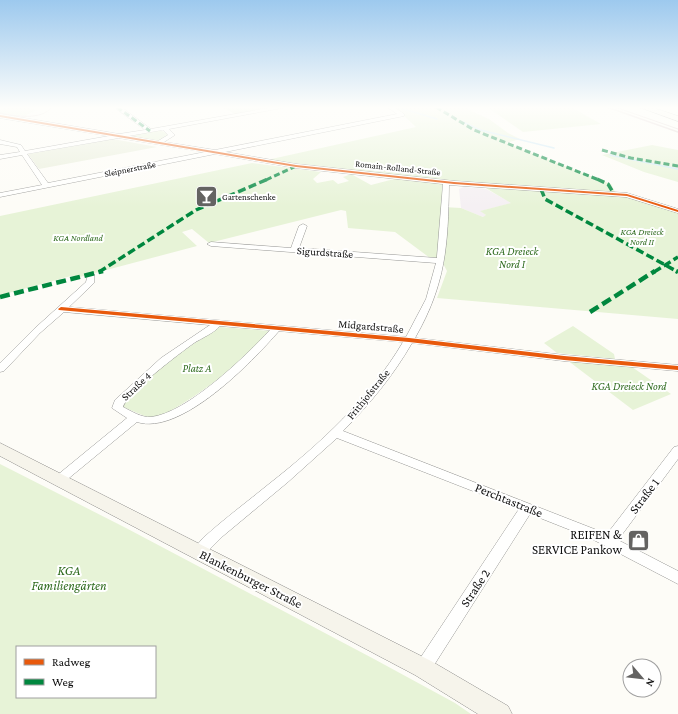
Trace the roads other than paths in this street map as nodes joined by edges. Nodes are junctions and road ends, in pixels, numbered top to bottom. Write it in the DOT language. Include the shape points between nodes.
graph roads {
  1 [pos="95,140"];
  2 [pos="143,140"];
  3 [pos="163,140"];
  4 [pos="276,140"];
  5 [pos="0,142"];
  6 [pos="158,143"];
  7 [pos="24,153"];
  8 [pos="213,153"];
  9 [pos="0,157"];
  10 [pos="446,182"];
  11 [pos="46,186"];
  12 [pos="0,195"];
  13 [pos="678,211"];
  14 [pos="303,226"];
  15 [pos="211,244"];
  16 [pos="294,250"];
  17 [pos="440,261"];
  18 [pos="92,276"];
  19 [pos="61,309"];
  20 [pos="217,323"];
  21 [pos="278,328"];
  22 [pos="409,340"];
  23 [pos="678,368"];
  24 [pos="0,370"];
  25 [pos="136,417"];
  26 [pos="336,433"];
  27 [pos="0,449"];
  28 [pos="678,450"];
  29 [pos="59,480"];
  30 [pos="527,508"];
  31 [pos="610,541"];
  32 [pos="198,552"];
  33 [pos="678,578"];
  34 [pos="422,668"];
  35 [pos="500,714"];
  1 -- 7 [label="street"];
  2 -- 6 [label="street, Romain-Rolland-Straße"];
  3 -- 6 [label="street"];
  4 -- 8 [label="street, Sleipnerstraße"];
  5 -- 7 [label="street" via="19,146"];
  6 -- 8 [label="street, Romain-Rolland-Straße"];
  7 -- 9 [label="street"];
  7 -- 11 [label="street"];
  8 -- 10 [label="street, Romain-Rolland-Straße" via="296,166"];
  8 -- 11 [label="street, Sleipnerstraße"];
  10 -- 13 [label="street, Romain-Rolland-Straße" via="627,195"];
  10 -- 17 [label="street, Frithjofstraße"];
  11 -- 12 [label="street, Sleipnerstraße"];
  14 -- 16 [label="street"];
  15 -- 16 [label="street, Sigurdstraße"];
  16 -- 17 [label="street, Sigurdstraße"];
  17 -- 22 [label="street, Frithjofstraße" via="430,298"];
  18 -- 19 [label="street" via="86,287"];
  19 -- 20 [label="street, Midgardstraße"];
  19 -- 24 [label="street"];
  20 -- 21 [label="street, Midgardstraße"];
  20 -- 25 [label="street, Straße 4" via="167,358 117,405 117,408"];
  21 -- 22 [label="street, Midgardstraße"];
  21 -- 25 [label="street" via="245,362 193,402 168,417 153,422"];
  22 -- 23 [label="street, Midgardstraße"];
  22 -- 26 [label="street, Frithjofstraße" via="364,402"];
  25 -- 29 [label="street, Straße 4"];
  26 -- 30 [label="street, Perchtastraße"];
  26 -- 32 [label="street, Frithjofstraße"];
  27 -- 29 [label="main road, Blankenburger Straße"];
  28 -- 31 [label="street, Straße 1"];
  29 -- 32 [label="main road, Blankenburger Straße"];
  30 -- 31 [label="street, Perchtastraße"];
  30 -- 34 [label="street, Straße 2"];
  31 -- 33 [label="street, Perchtastraße"];
  32 -- 34 [label="main road, Blankenburger Straße"];
  34 -- 35 [label="main road, Blankenburger Straße"];
}
